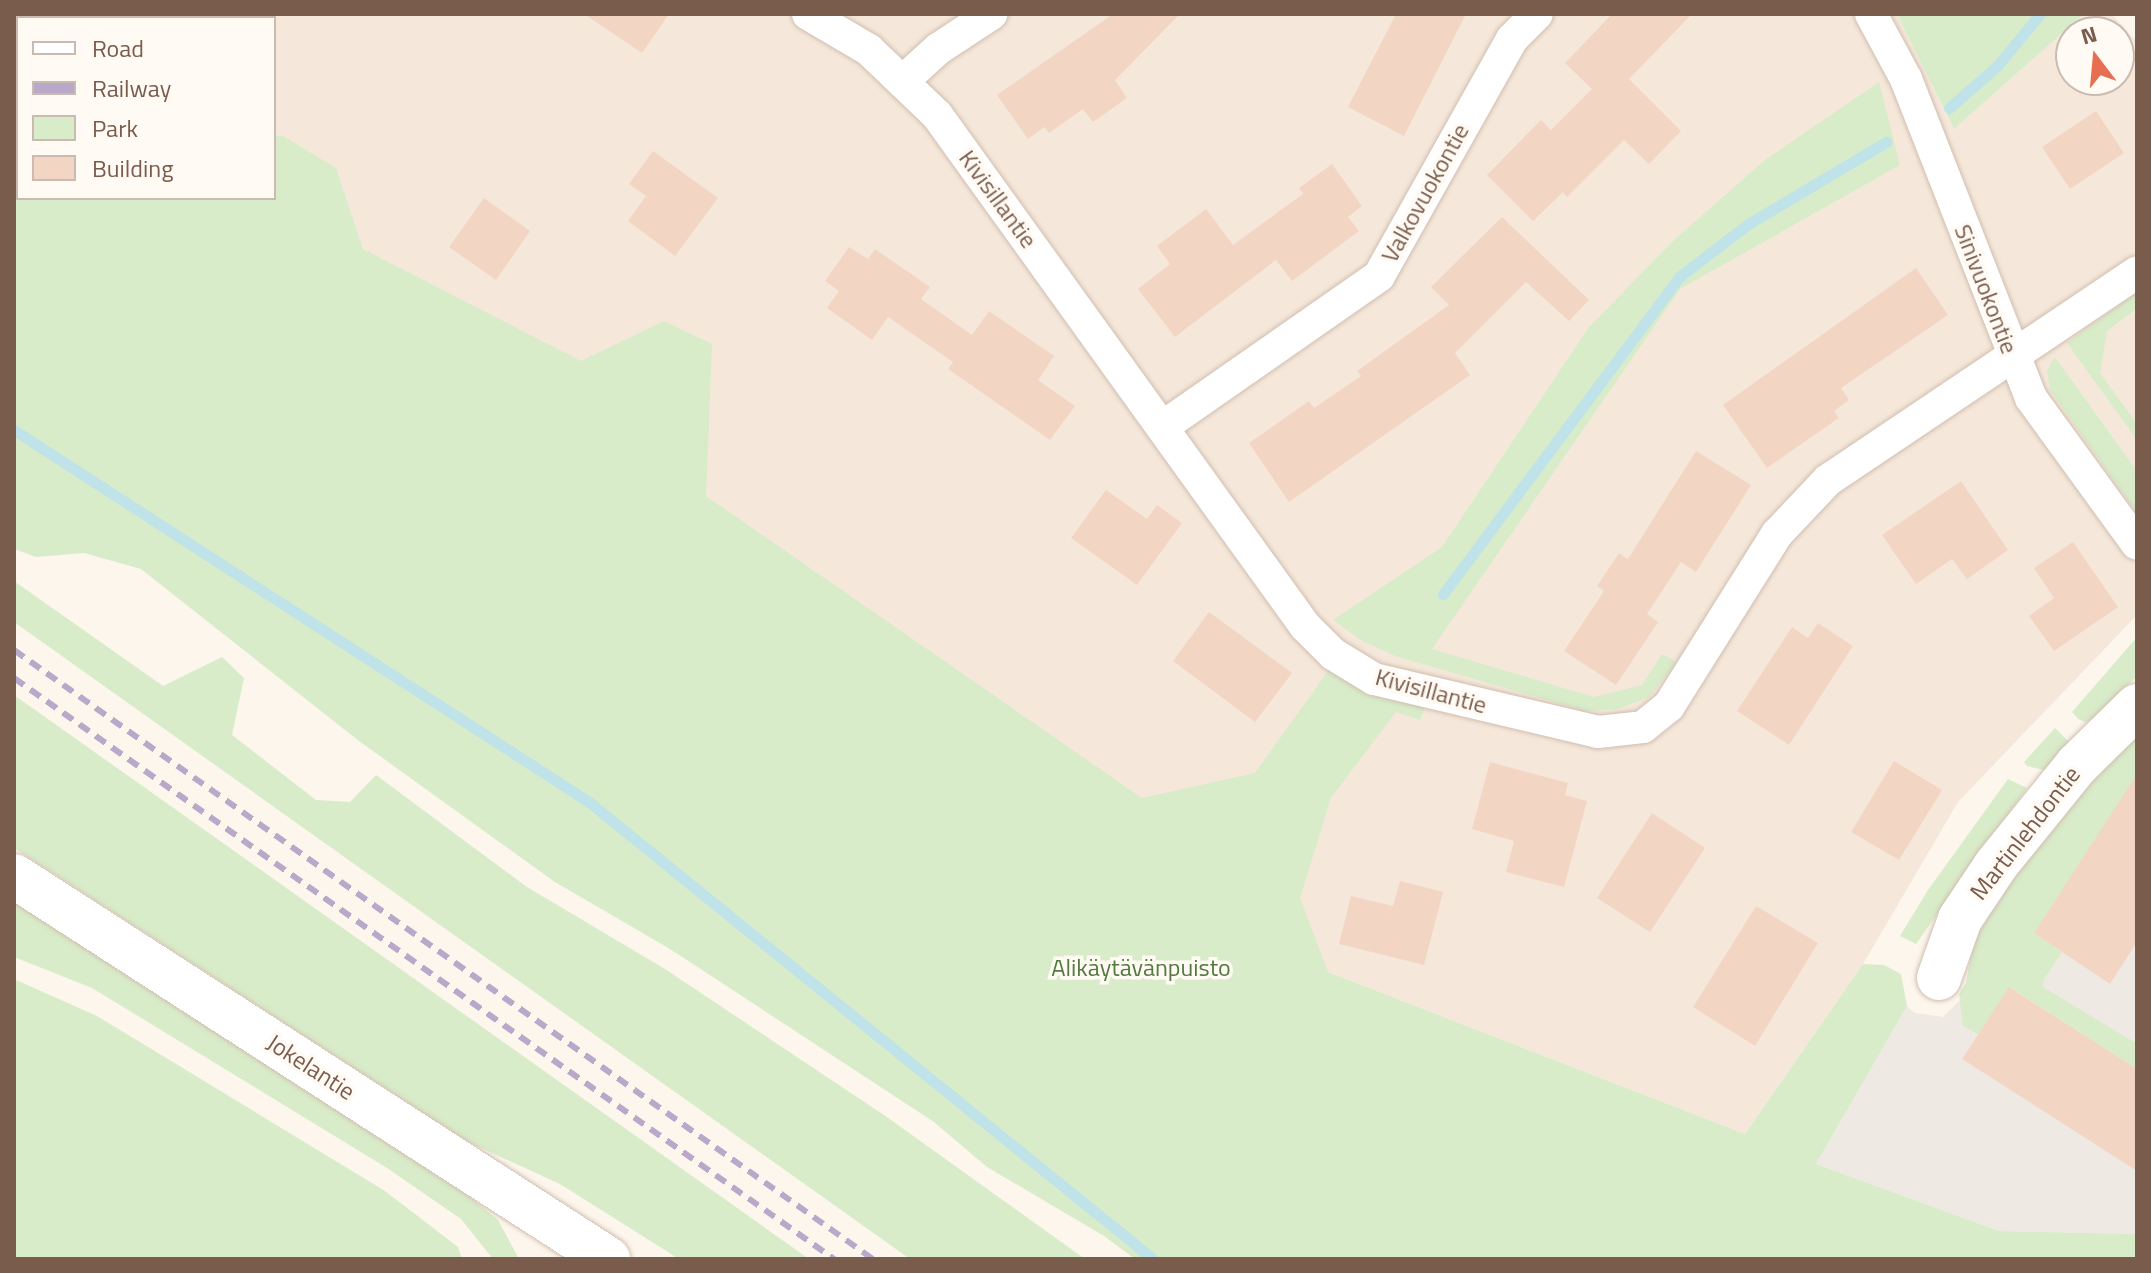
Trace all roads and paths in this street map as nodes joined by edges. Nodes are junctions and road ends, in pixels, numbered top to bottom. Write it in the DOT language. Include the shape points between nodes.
graph roads {
  1 [pos="808,14"];
  2 [pos="991,14"];
  3 [pos="1537,14"];
  4 [pos="1871,14"];
  5 [pos="904,80"];
  6 [pos="2137,272"];
  7 [pos="2012,358"];
  8 [pos="1164,426"];
  9 [pos="2137,544"];
  10 [pos="2137,706"];
  11 [pos="14,876"];
  12 [pos="1939,978"];
  13 [pos="590,1254"];
  1 -- 5 [label="street, Kivisillantie" via="869,50"];
  2 -- 5 [label="street" via="938,49"];
  3 -- 8 [label="street, Valkovuokontie" via="1512,39 1379,276"];
  4 -- 7 [label="street, Sinivuokontie" via="1906,79"];
  5 -- 8 [label="street, Kivisillantie" via="937,115"];
  6 -- 7 [label="street, Kivisillantie"];
  7 -- 8 [label="street, Kivisillantie" via="1828,480 1777,534 1669,706 1643,727 1598,732 1374,679 1333,654 1305,626"];
  7 -- 9 [label="street, Sinivuokontie" via="2031,398"];
  10 -- 12 [label="main road, Martinlehdontie" via="2077,765 1996,865 1960,919"];
  11 -- 13 [label="main road, Jokelantie"];
}
